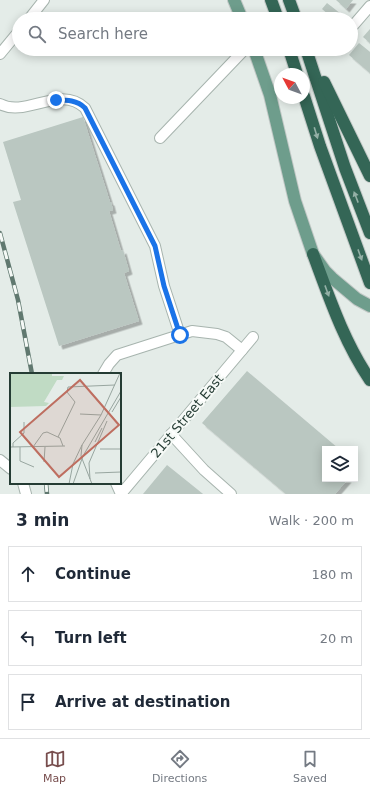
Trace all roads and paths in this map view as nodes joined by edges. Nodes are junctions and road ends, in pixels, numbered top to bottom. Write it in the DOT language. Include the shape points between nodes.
graph roads {
  1 [pos="44,0"];
  2 [pos="234,0"];
  3 [pos="272,0"];
  4 [pos="289,0"];
  5 [pos="370,6"];
  6 [pos="35,12"];
  7 [pos="239,12"];
  8 [pos="276,12"];
  9 [pos="293,12"];
  10 [pos="358,20"];
  11 [pos="12,39"];
  12 [pos="0,54"];
  13 [pos="238,56"];
  14 [pos="256,56"];
  15 [pos="291,56"];
  16 [pos="309,56"];
  17 [pos="310,56"];
  18 [pos="295,68"];
  19 [pos="0,104"];
  20 [pos="307,104"];
  21 [pos="160,138"];
  22 [pos="370,176"];
  23 [pos="370,233"];
  24 [pos="313,254"];
  25 [pos="370,283"];
  26 [pos="369,306"];
  27 [pos="180,335"];
  28 [pos="253,337"];
  29 [pos="242,350"];
  30 [pos="104,373"];
  31 [pos="370,380"];
  32 [pos="171,434"];
  33 [pos="0,460"];
  34 [pos="10,468"];
  35 [pos="23,484"];
  36 [pos="116,484"];
  37 [pos="26,494"];
  38 [pos="121,494"];
  39 [pos="231,494"];
  1 -- 6 [label="street"];
  2 -- 7 [label="main road"];
  3 -- 8 [label="highway"];
  4 -- 9 [label="highway"];
  5 -- 10 [label="street"];
  11 -- 12 [label="street"];
  13 -- 21 [label="street"];
  14 -- 24 [label="main road" via="270,95 295,201"];
  15 -- 18 [label="highway"];
  23 -- 16 [label="highway, one-way" via="345,168"];
  17 -- 22 [label="highway"];
  19 -- 27 [label="street" via="5,107 21,108 36,103 66,100 85,108 155,246 164,286"];
  20 -- 25 [label="highway, one-way"];
  24 -- 26 [label="main road" via="332,278"];
  24 -- 31 [label="highway, one-way" via="335,313"];
  27 -- 29 [label="street" via="192,331 217,334 226,337"];
  27 -- 30 [label="street" via="117,355"];
  28 -- 29 [label="street, 21st Street East"];
  29 -- 32 [label="street, 21st Street East"];
  32 -- 38 [label="street, 21st Street East"];
  32 -- 39 [label="street" via="204,470"];
  33 -- 34 [label="street"];
  35 -- 37 [label="street"];
  36 -- 38 [label="street"];
}
